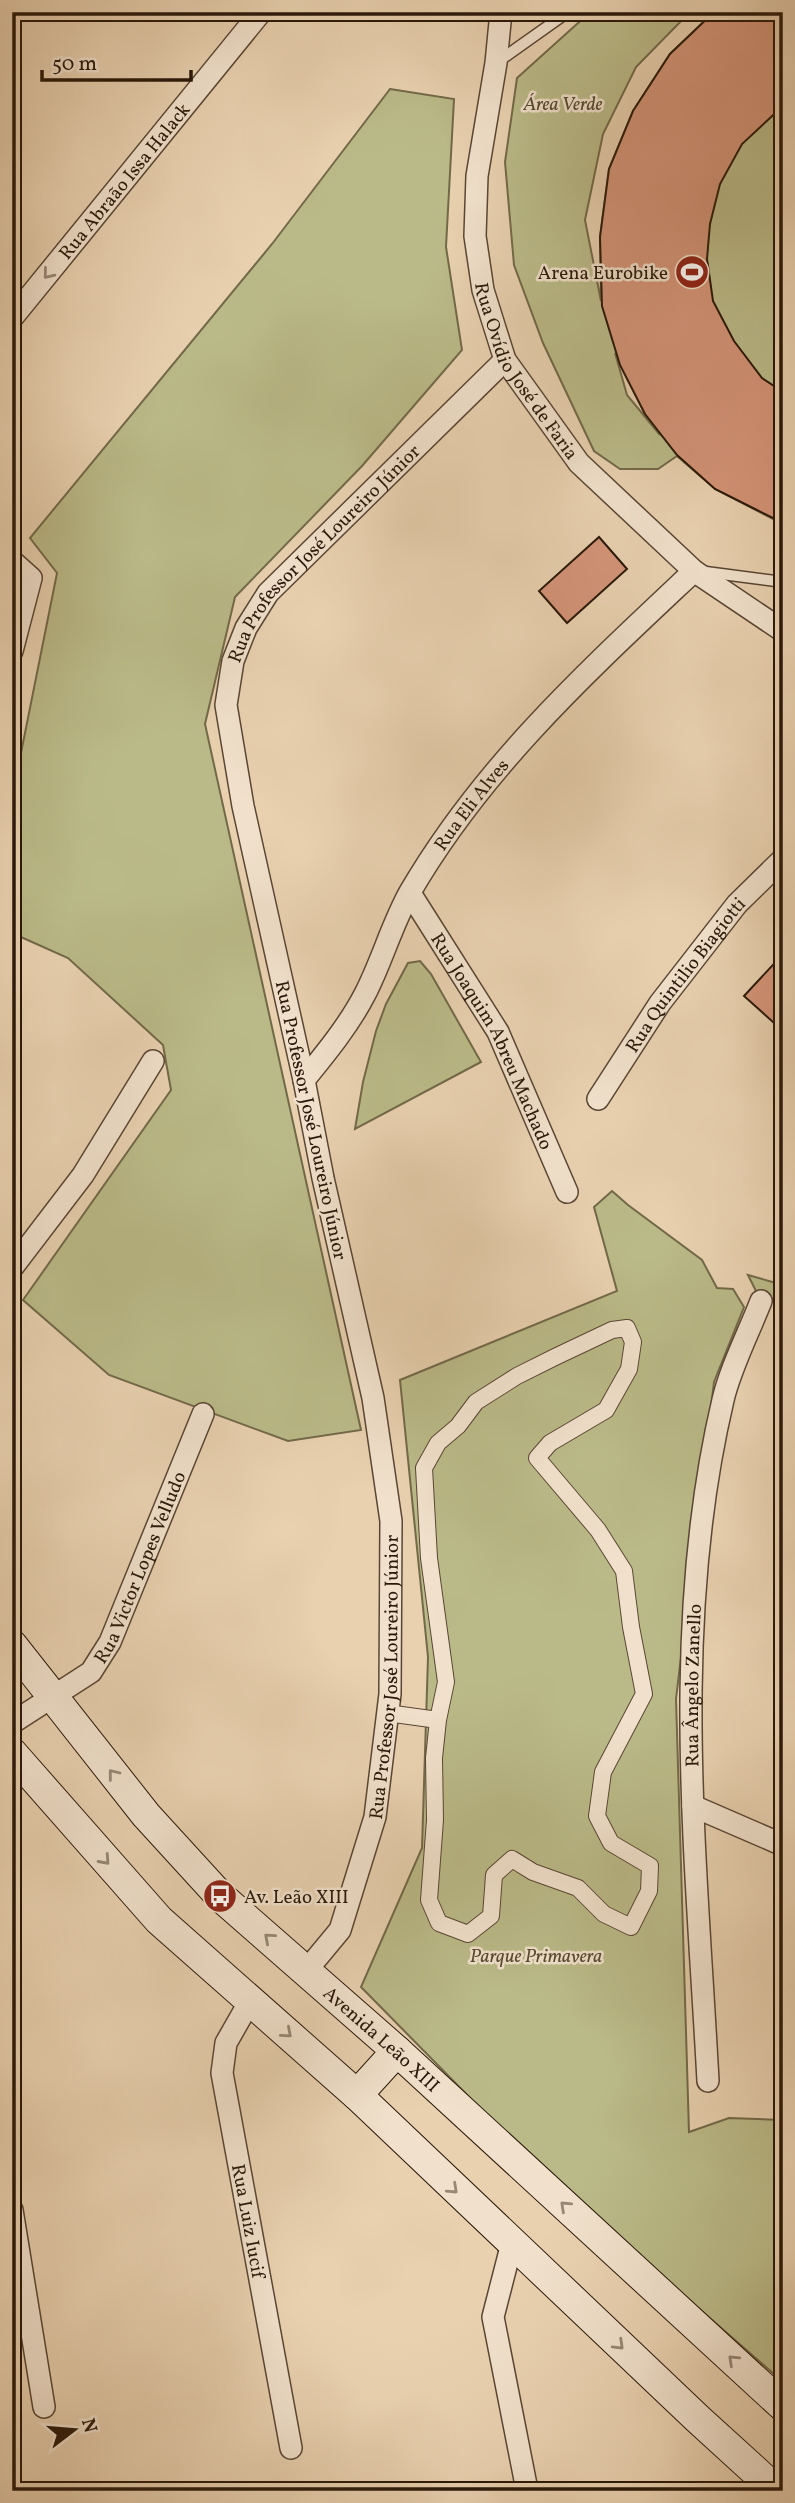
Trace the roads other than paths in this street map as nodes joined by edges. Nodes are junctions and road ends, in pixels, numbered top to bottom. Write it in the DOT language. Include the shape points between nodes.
graph roads {
  1 [pos="261,12"];
  2 [pos="501,12"];
  3 [pos="568,12"];
  4 [pos="496,63"];
  5 [pos="12,318"];
  6 [pos="505,360"];
  7 [pos="12,561"];
  8 [pos="694,571"];
  9 [pos="783,582"];
  10 [pos="783,631"];
  11 [pos="12,651"];
  12 [pos="783,859"];
  13 [pos="410,893"];
  14 [pos="153,1061"];
  15 [pos="304,1080"];
  16 [pos="598,1099"];
  17 [pos="567,1192"];
  18 [pos="12,1268"];
  19 [pos="761,1301"];
  20 [pos="203,1414"];
  21 [pos="12,1645"];
  22 [pos="53,1698"];
  23 [pos="387,1713"];
  24 [pos="438,1720"];
  25 [pos="12,1723"];
  26 [pos="12,1753"];
  27 [pos="693,1805"];
  28 [pos="783,1845"];
  29 [pos="306,1970"];
  30 [pos="250,2001"];
  31 [pos="397,2051"];
  32 [pos="708,2081"];
  33 [pos="357,2095"];
  34 [pos="12,2210"];
  35 [pos="512,2243"];
  36 [pos="783,2406"];
  37 [pos="44,2407"];
  38 [pos="291,2448"];
  39 [pos="526,2485"];
  40 [pos="777,2491"];
  1 -- 5 [label="street, Rua Abraão Issa Halack, one-way"];
  2 -- 4 [label="street, Rua Ovídio José de Faria"];
  3 -- 4 [label="lane"];
  4 -- 6 [label="street, Rua Ovídio José de Faria" via="477,176 475,236 483,290"];
  6 -- 8 [label="street, Rua Ovídio José de Faria" via="579,463"];
  6 -- 15 [label="street, Rua Professor José Loureiro Júnior" via="268,593 246,628 233,661 228,718"];
  7 -- 11 [label="street" via="31,578"];
  8 -- 9 [label="lane"];
  8 -- 10 [label="street, Rua Ovídio José de Faria"];
  8 -- 13 [label="street, Rua Eli Alves" via="573,685 482,785"];
  12 -- 16 [label="street, Rua Quintilio Biagiotti" via="737,904 668,992"];
  13 -- 15 [label="street, Rua Eli Alves" via="365,994"];
  13 -- 17 [label="street, Rua Joaquim Abreu Machado" via="498,1032"];
  14 -- 18 [label="street" via="83,1175"];
  15 -- 23 [label="street, Rua Professor José Loureiro Júnior" via="373,1398 391,1521"];
  19 -- 27 [label="street, Rua Ângelo Zanello" via="723,1397 702,1511 690,1708"];
  20 -- 22 [label="street, Rua Victor Lopes Velludo" via="110,1642 90,1672"];
  21 -- 22 [label="main road, Avenida Leão XIII"];
  22 -- 25 [label="street, Rua Victor Lopes Velludo"];
  29 -- 22 [label="main road, Avenida Leão XIII, one-way" via="220,1896 146,1815"];
  23 -- 24 [label="street"];
  23 -- 29 [label="street, Rua Professor José Loureiro Júnior" via="375,1817 340,1930"];
  24 -- 24 [label="street" via="446,1682 429,1558 424,1468 439,1443 476,1402 555,1357 627,1328 633,1342 629,1370 606,1410 550,1443 537,1458 598,1530 625,1571 644,1694 603,1772 597,1816 611,1843 650,1866 649,1891 631,1927 604,1914 578,1888 512,1859 494,1875 491,1916 468,1934 439,1923 429,1900"];
  26 -- 30 [label="main road, one-way" via="159,1920"];
  27 -- 28 [label="street"];
  27 -- 32 [label="street, Rua Ângelo Zanello"];
  29 -- 31 [label="main road, Avenida Leão XIII"];
  30 -- 33 [label="main road, one-way"];
  30 -- 38 [label="street, Rua Luiz Iucif" via="226,2043 222,2073"];
  31 -- 33 [label="main road"];
  36 -- 31 [label="main road, Avenida Leão XIII, one-way"];
  33 -- 35 [label="main road, one-way"];
  34 -- 37 [label="street"];
  35 -- 39 [label="street" via="493,2317"];
  35 -- 40 [label="main road, one-way"];
}
